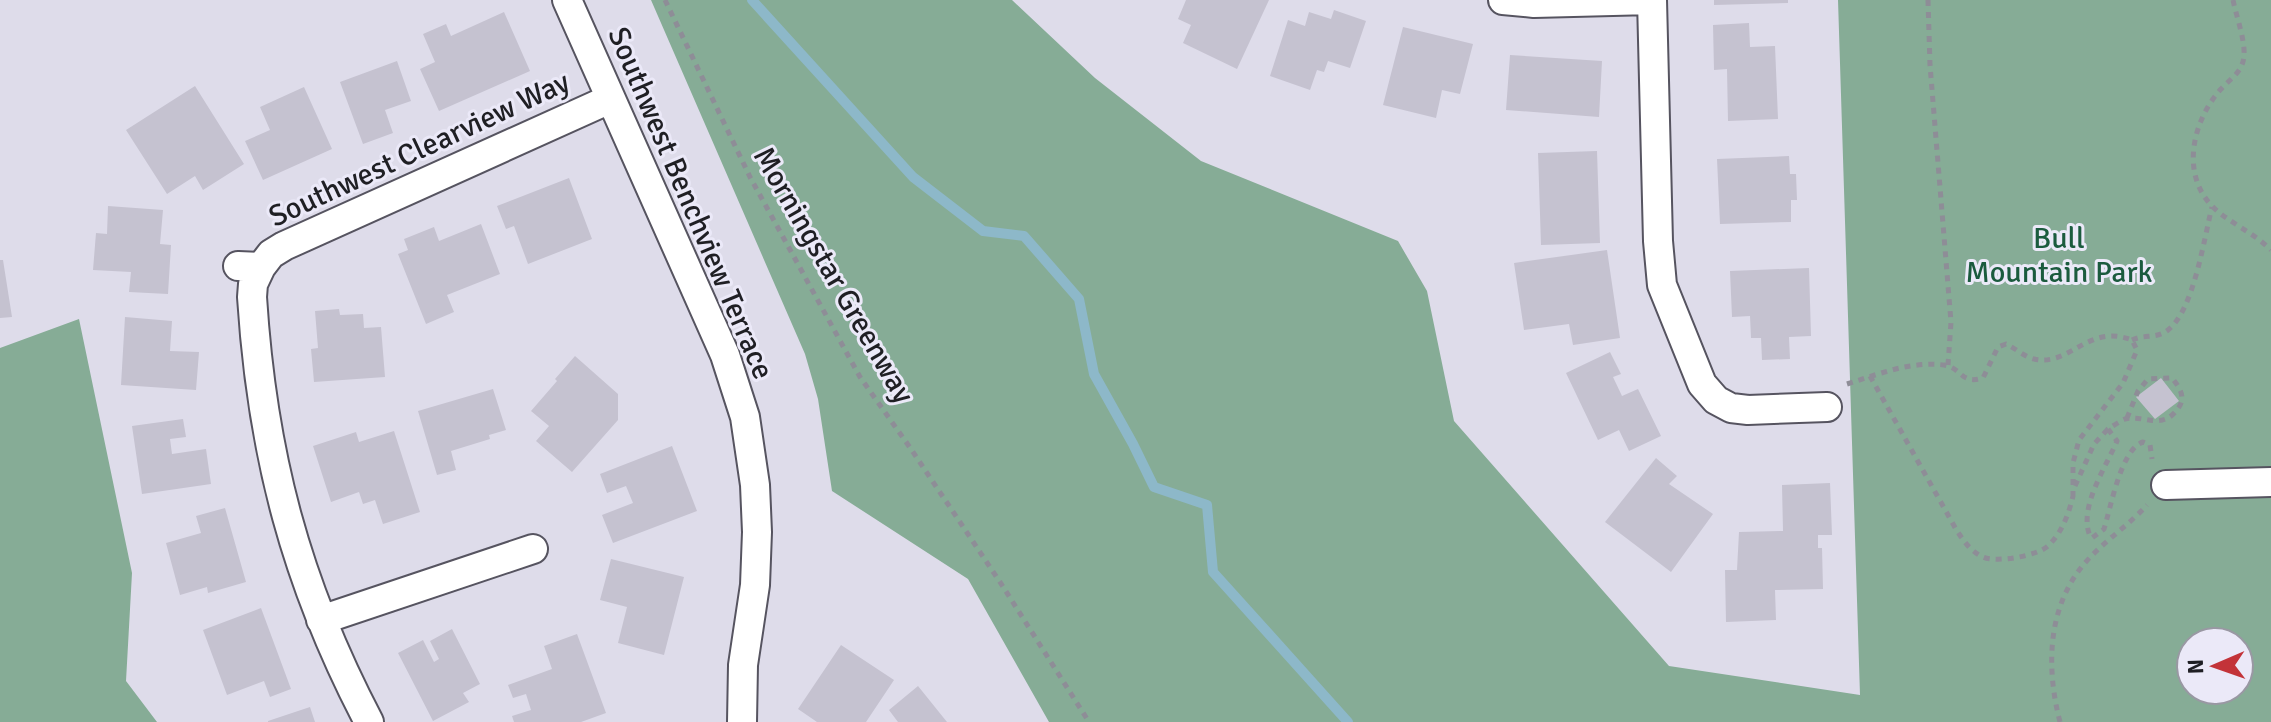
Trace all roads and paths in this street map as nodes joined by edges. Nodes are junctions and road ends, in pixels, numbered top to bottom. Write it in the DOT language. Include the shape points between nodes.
graph roads {
  1 [pos="567,0"];
  2 [pos="665,0"];
  3 [pos="1503,0"];
  4 [pos="1652,0"];
  5 [pos="1928,0"];
  6 [pos="2233,0"];
  7 [pos="610,99"];
  8 [pos="2212,207"];
  9 [pos="2271,250"];
  10 [pos="2132,340"];
  11 [pos="1948,365"];
  12 [pos="1870,376"];
  13 [pos="1827,407"];
  14 [pos="2127,418"];
  15 [pos="2108,429"];
  16 [pos="2271,482"];
  17 [pos="2166,485"];
  18 [pos="2073,497"];
  19 [pos="533,549"];
  20 [pos="321,620"];
  21 [pos="369,722"];
  22 [pos="742,722"];
  23 [pos="1089,722"];
  24 [pos="2060,722"];
  1 -- 7 [label="street, Southwest Benchview Terrace"];
  2 -- 23 [label="path, Morningstar Greenway" via="750,177 860,377"];
  3 -- 4 [label="street"];
  4 -- 13 [label="street" via="1662,285 1702,384 1740,414"];
  5 -- 11 [label="path" via="1951,322"];
  6 -- 8 [label="path" via="2245,53 2240,71 2219,91 2195,133 2192,160"];
  7 -- 20 [label="street, Southwest Clearview Way" via="249,266 273,466 294,548"];
  7 -- 22 [label="street, Southwest Benchview Terrace" via="725,355 745,417 757,532"];
  8 -- 9 [label="path"];
  8 -- 10 [label="path" via="2200,265 2179,317 2156,337"];
  10 -- 11 [label="path" via="2090,339 2069,353 2036,360 2006,344 1998,347 1983,378 1975,380"];
  10 -- 18 [label="path" via="2137,350 2123,383 2079,440"];
  11 -- 12 [label="path" via="1910,364"];
  12 -- 13 [label="path" via="1837,387"];
  12 -- 18 [label="path" via="1957,531 1985,559 2016,558 2046,549"];
  14 -- 14 [label="path" via="2148,379 2172,378 2181,389 2182,402 2166,419"];
  14 -- 15 [label="path"];
  15 -- 17 [label="path" via="2117,441 2086,522 2092,538 2104,529 2126,458 2137,444 2150,445 2153,473"];
  15 -- 18 [label="path" via="2083,464"];
  16 -- 17 [label="street"];
  17 -- 24 [label="path" via="2085,563 2067,589 2055,620 2051,661"];
  19 -- 20 [label="street"];
  20 -- 21 [label="street, Southwest Clearview Way"];
}
